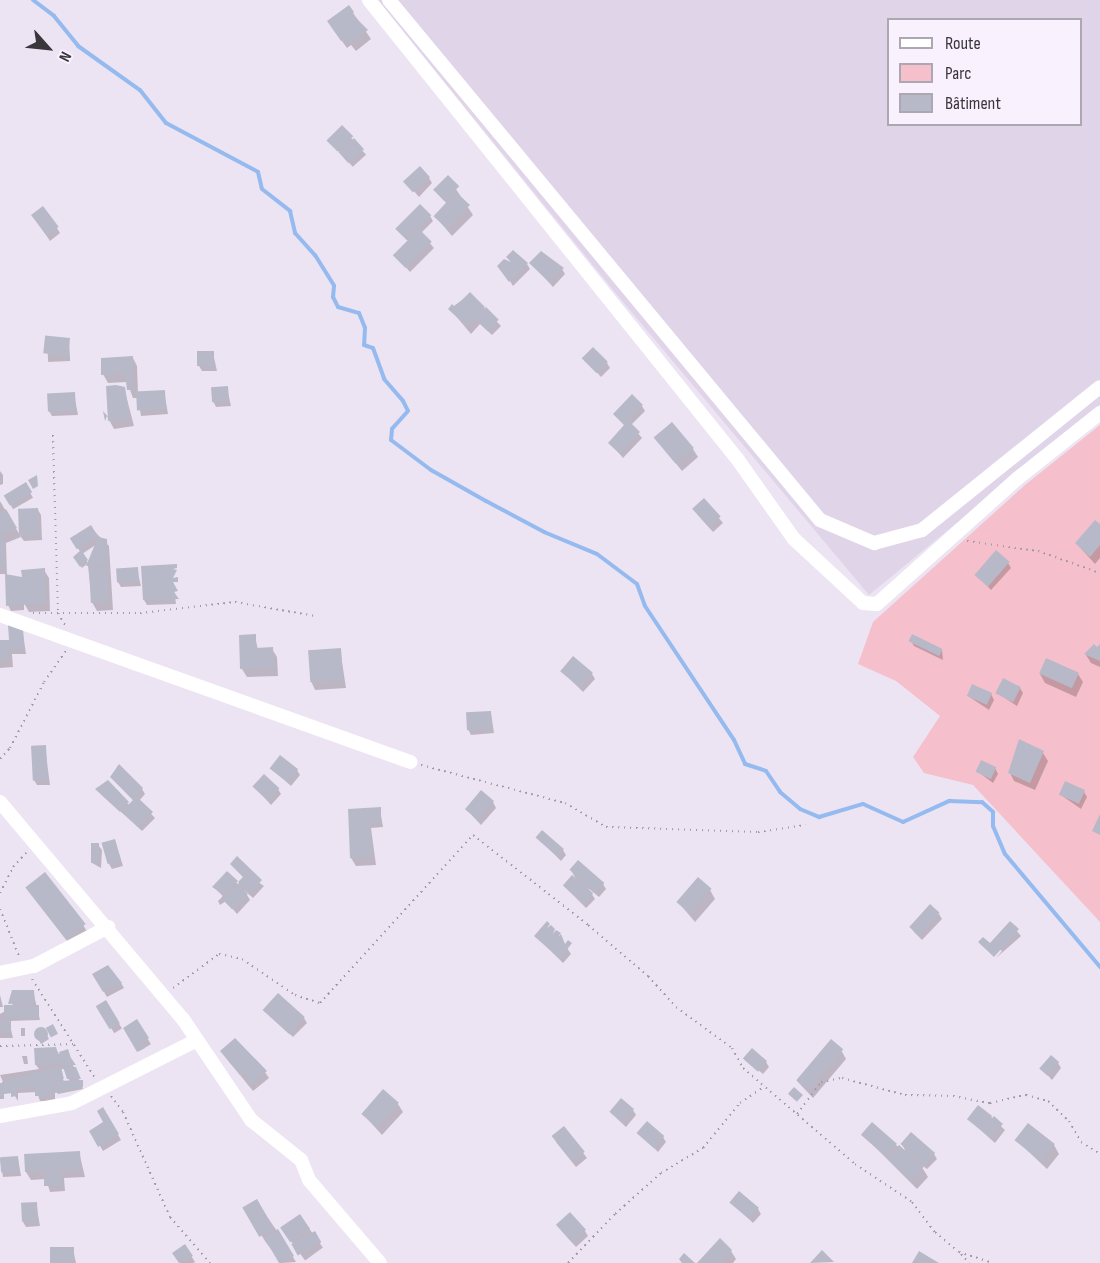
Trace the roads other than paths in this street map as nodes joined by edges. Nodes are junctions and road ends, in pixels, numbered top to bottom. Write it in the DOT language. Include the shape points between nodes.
graph roads {
  1 [pos="369,0"];
  2 [pos="389,0"];
  3 [pos="1100,387"];
  4 [pos="1100,412"];
  5 [pos="0,615"];
  6 [pos="411,762"];
  7 [pos="0,802"];
  8 [pos="108,927"];
  9 [pos="0,973"];
  10 [pos="197,1040"];
  11 [pos="0,1116"];
  12 [pos="380,1263"];
  1 -- 4 [label="street" via="731,451 794,538 870,606"];
  2 -- 3 [label="street" via="820,520 874,543 922,530"];
  5 -- 6 [label="street"];
  7 -- 8 [label="street"];
  8 -- 9 [label="street" via="34,966"];
  8 -- 10 [label="street"];
  10 -- 11 [label="street" via="72,1103"];
  10 -- 12 [label="street" via="251,1120 302,1160 309,1180"];
}
